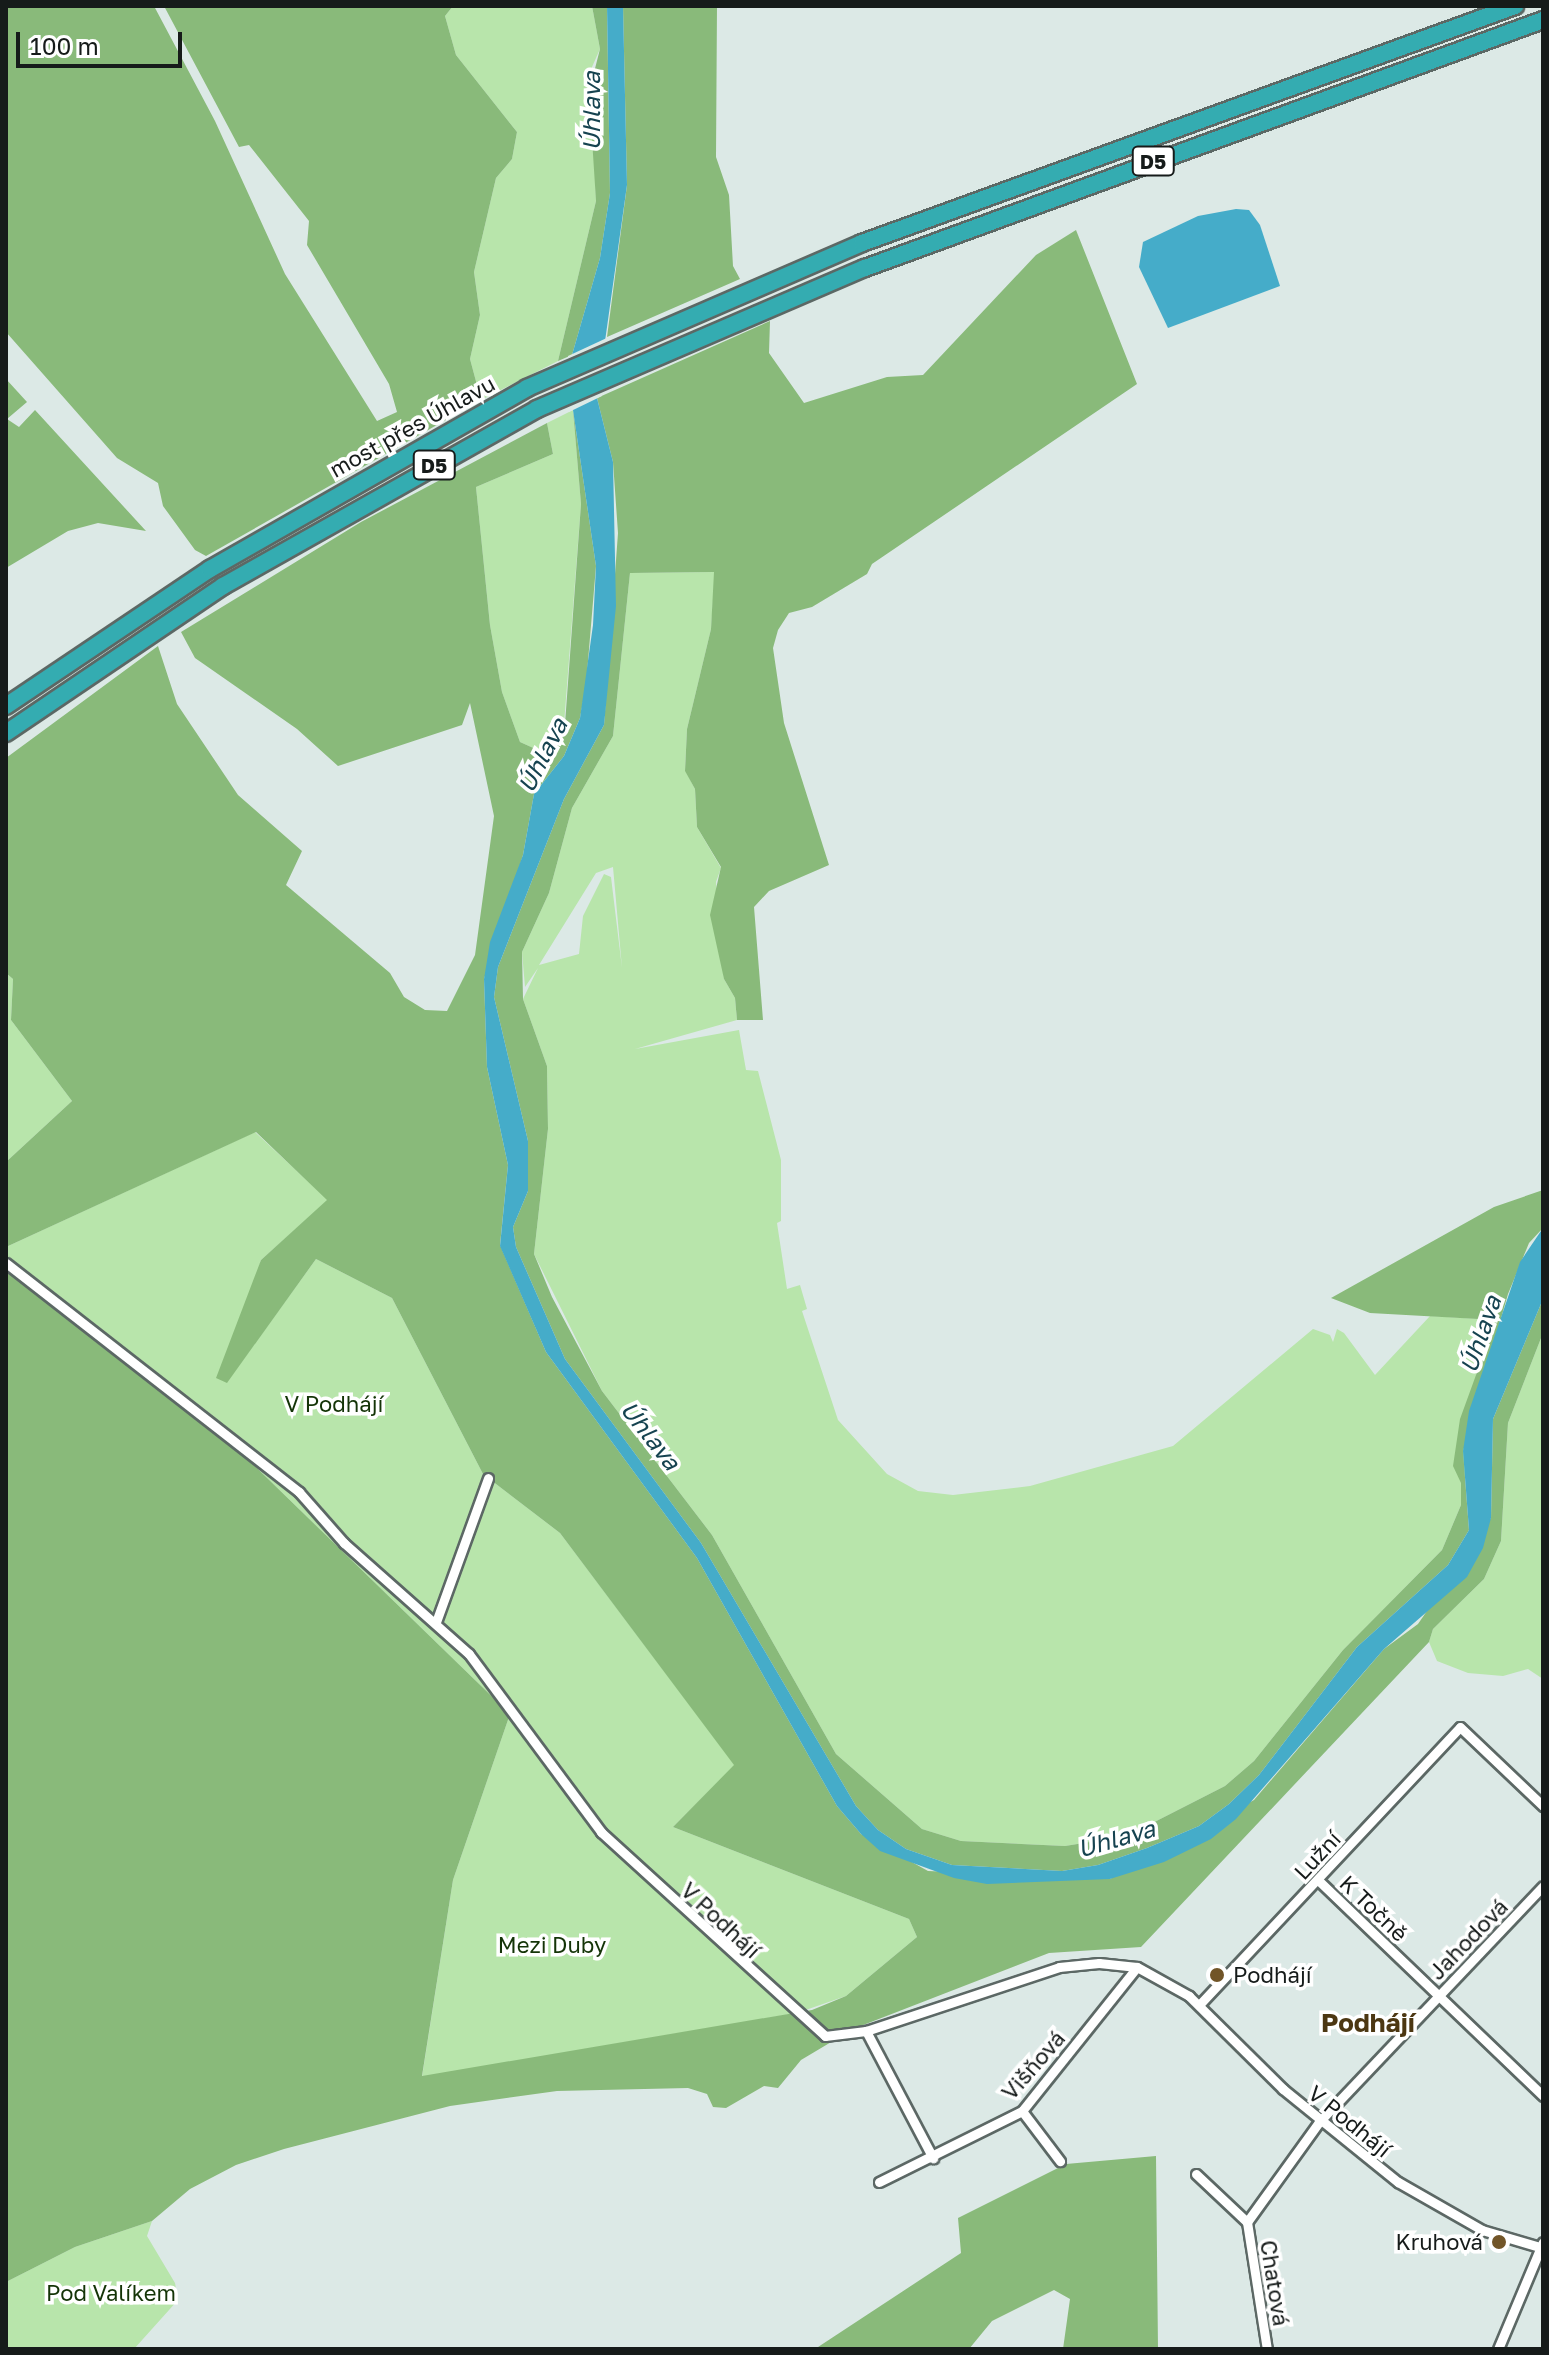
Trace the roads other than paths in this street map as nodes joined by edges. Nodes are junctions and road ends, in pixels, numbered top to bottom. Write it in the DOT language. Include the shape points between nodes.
graph roads {
  1 [pos="1515,6"];
  2 [pos="1543,20"];
  3 [pos="6,706"];
  4 [pos="6,733"];
  5 [pos="6,1263"];
  6 [pos="488,1478"];
  7 [pos="436,1622"];
  8 [pos="1543,1806"];
  9 [pos="1318,1880"];
  10 [pos="1543,1886"];
  11 [pos="1137,1967"];
  12 [pos="1439,1996"];
  13 [pos="1199,2005"];
  14 [pos="866,2031"];
  15 [pos="1543,2096"];
  16 [pos="1022,2111"];
  17 [pos="1319,2122"];
  18 [pos="933,2158"];
  19 [pos="1060,2161"];
  20 [pos="1196,2174"];
  21 [pos="879,2182"];
  22 [pos="1247,2222"];
  23 [pos="1542,2246"];
  24 [pos="1267,2349"];
  25 [pos="1498,2349"];
  1 -- 3 [label="highway, most přes Úhlavu / D5" via="755,286 527,388 310,508"];
  2 -- 4 [label="highway, most přes Úhlavu / D5" via="880,262 537,409 321,526"];
  5 -- 7 [label="street, V Podhájí" via="245,1446 299,1492 344,1543"];
  6 -- 7 [label="street"];
  7 -- 14 [label="street, V Podhájí" via="478,1665 529,1730 564,1789 601,1832 817,2030 845,2038"];
  8 -- 9 [label="street, Lužní" via="1460,1727"];
  9 -- 12 [label="street, K Točně"];
  9 -- 13 [label="street, Lužní"];
  10 -- 12 [label="street, Jahodová"];
  11 -- 13 [label="street, V Podhájí"];
  11 -- 14 [label="street, V Podhájí" via="1059,1967"];
  11 -- 16 [label="street, Višňová"];
  12 -- 15 [label="street, K Točně"];
  12 -- 17 [label="street, Jahodová"];
  13 -- 17 [label="street, V Podhájí"];
  14 -- 18 [label="street"];
  16 -- 18 [label="street, Višňová"];
  16 -- 19 [label="street"];
  17 -- 22 [label="street"];
  17 -- 23 [label="street, V Podhájí" via="1438,2207 1482,2230"];
  18 -- 21 [label="street, Višňová"];
  20 -- 22 [label="street"];
  22 -- 24 [label="street, Chatová"];
  23 -- 25 [label="street"];
}
